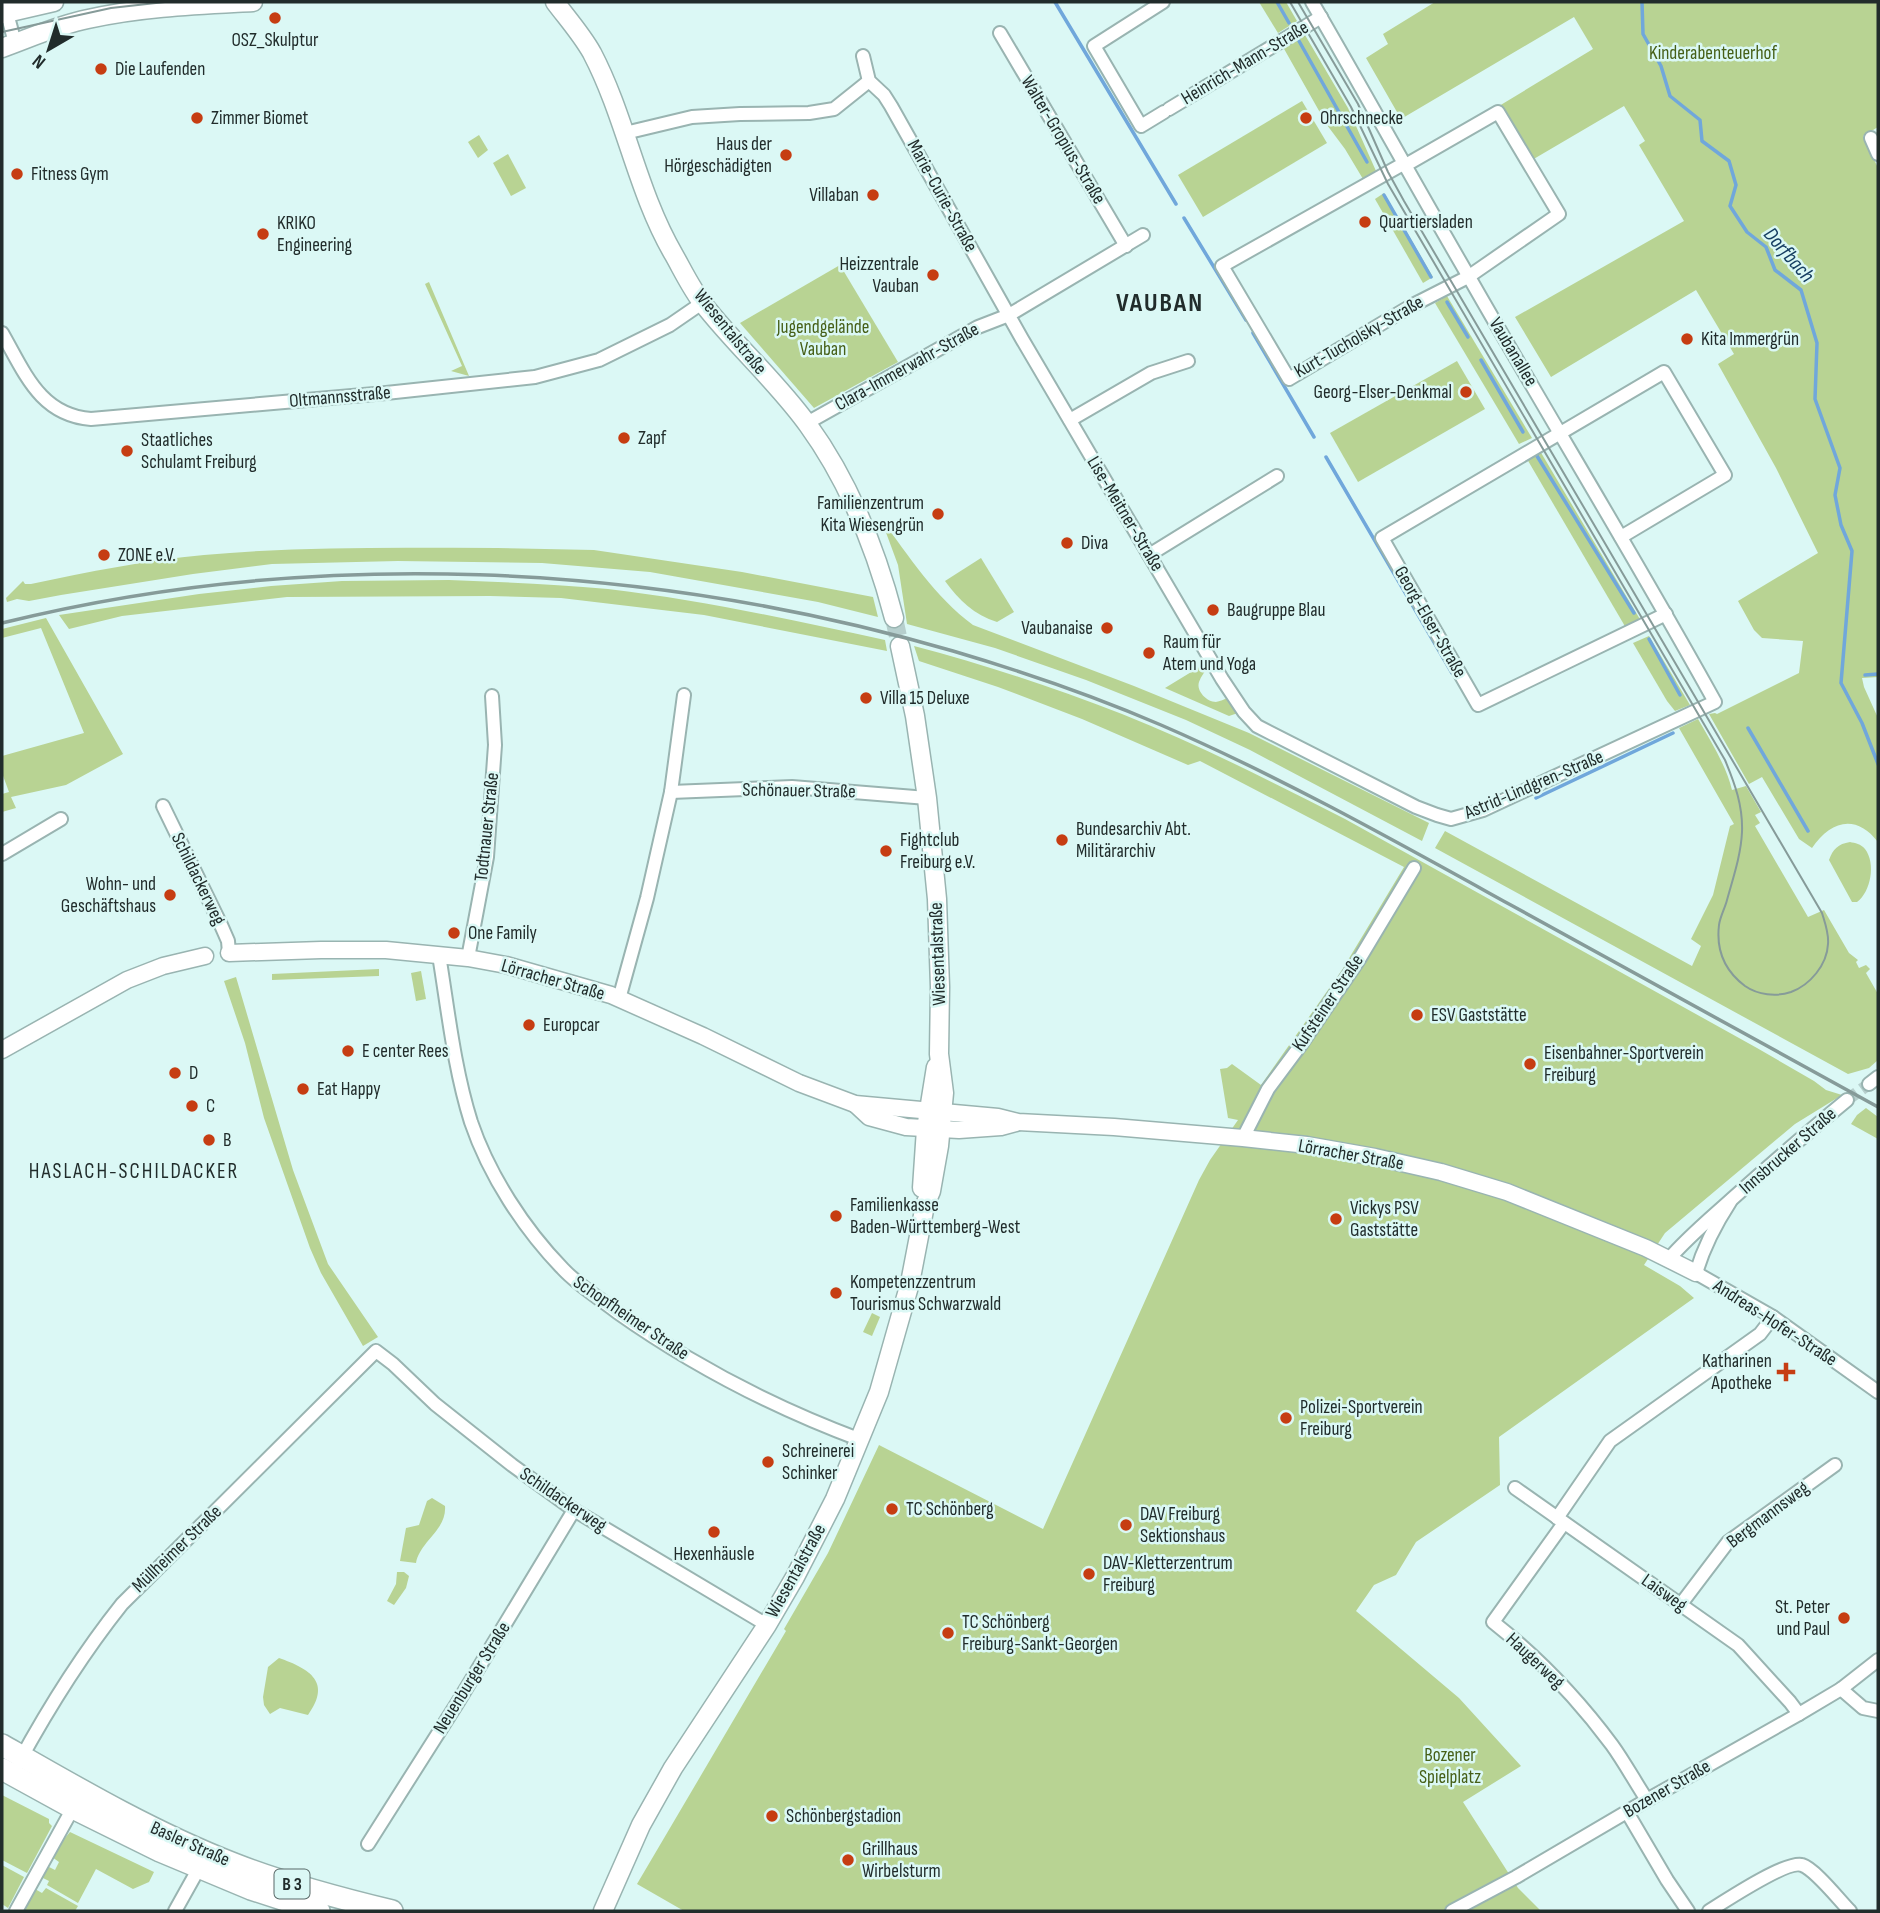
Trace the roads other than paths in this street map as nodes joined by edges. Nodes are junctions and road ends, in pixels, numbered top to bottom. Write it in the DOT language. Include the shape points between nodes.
graph roads {
  1 [pos="54,2"];
  2 [pos="253,2"];
  3 [pos="555,2"];
  4 [pos="1163,2"];
  5 [pos="1319,7"];
  6 [pos="4,9"];
  7 [pos="1000,33"];
  8 [pos="8,46"];
  9 [pos="863,56"];
  10 [pos="869,81"];
  11 [pos="625,133"];
  12 [pos="1871,138"];
  13 [pos="1878,154"];
  14 [pos="1404,165"];
  15 [pos="1143,235"];
  16 [pos="1126,246"];
  17 [pos="1468,277"];
  18 [pos="702,303"];
  19 [pos="1009,315"];
  20 [pos="2,334"];
  21 [pos="1188,361"];
  22 [pos="1070,420"];
  23 [pos="807,423"];
  24 [pos="1560,432"];
  25 [pos="1277,476"];
  26 [pos="1621,537"];
  27 [pos="1149,555"];
  28 [pos="1667,614"];
  29 [pos="894,618"];
  30 [pos="900,646"];
  31 [pos="684,695"];
  32 [pos="492,696"];
  33 [pos="1715,702"];
  34 [pos="1244,712"];
  35 [pos="671,792"];
  36 [pos="927,798"];
  37 [pos="163,806"];
  38 [pos="61,819"];
  39 [pos="2,854"];
  40 [pos="1414,868"];
  41 [pos="229,953"];
  42 [pos="439,955"];
  43 [pos="205,957"];
  44 [pos="468,958"];
  45 [pos="619,999"];
  46 [pos="2,1050"];
  47 [pos="1847,1100"];
  48 [pos="934,1120"];
  49 [pos="1243,1138"];
  50 [pos="1730,1202"];
  51 [pos="1669,1259"];
  52 [pos="1696,1273"];
  53 [pos="1773,1317"];
  54 [pos="376,1351"];
  55 [pos="1876,1386"];
  56 [pos="861,1440"];
  57 [pos="1835,1465"];
  58 [pos="1515,1488"];
  59 [pos="574,1510"];
  60 [pos="1561,1520"];
  61 [pos="1681,1604"];
  62 [pos="767,1625"];
  63 [pos="1878,1660"];
  64 [pos="1841,1689"];
  65 [pos="1878,1711"];
  66 [pos="1798,1714"];
  67 [pos="2,1745"];
  68 [pos="12,1767"];
  69 [pos="1647,1800"];
  70 [pos="73,1808"];
  71 [pos="1627,1812"];
  72 [pos="368,1844"];
  73 [pos="199,1868"];
  74 [pos="605,1910"];
  75 [pos="16,1911"];
  76 [pos="175,1911"];
  77 [pos="319,1911"];
  78 [pos="392,1911"];
  79 [pos="1452,1911"];
  80 [pos="1688,1911"];
  81 [pos="1709,1911"];
  82 [pos="1850,1911"];
  1 -- 6 [label="main road"];
  2 -- 8 [label="main road" via="90,18"];
  3 -- 11 [label="main road, Wiesentalstraße" via="591,52"];
  4 -- 5 [label="street, Heinrich-Mann-Straße" via="1094,46 1141,126"];
  5 -- 14 [label="street, Vaubanallee"];
  6 -- 8 [label="street"];
  7 -- 16 [label="street, Walter-Gropius-Straße"];
  9 -- 10 [label="street, Marie-Curie-Straße"];
  10 -- 11 [label="street" via="834,109 692,117"];
  10 -- 19 [label="street, Marie-Curie-Straße" via="891,106"];
  11 -- 18 [label="main road, Wiesentalstraße" via="658,223"];
  12 -- 13 [label="street"];
  14 -- 17 [label="street, Vaubanallee"];
  14 -- 17 [label="street" via="1498,112 1559,214"];
  14 -- 17 [label="street, Kurt-Tucholsky-Straße" via="1222,266 1289,379"];
  15 -- 16 [label="street"];
  16 -- 19 [label="street"];
  17 -- 24 [label="street, Vaubanallee"];
  18 -- 20 [label="street, Oltmannsstraße" via="670,325 599,359 536,377 91,419 77,418 50,405 36,391"];
  18 -- 23 [label="main road, Wiesentalstraße"];
  19 -- 22 [label="street, Lise-Meitner-Straße"];
  19 -- 23 [label="street, Clara-Immerwahr-Straße" via="978,327"];
  21 -- 22 [label="street" via="1151,373"];
  22 -- 27 [label="street, Lise-Meitner-Straße"];
  23 -- 29 [label="main road, Wiesentalstraße" via="850,495 884,579"];
  24 -- 26 [label="street, Vaubanallee"];
  24 -- 26 [label="street" via="1664,372 1725,475"];
  24 -- 28 [label="street, Georg-Elser-Straße" via="1382,538 1478,705"];
  25 -- 27 [label="street"];
  26 -- 28 [label="street, Vaubanallee"];
  27 -- 34 [label="street, Lise-Meitner-Straße"];
  28 -- 33 [label="street, Vaubanallee"];
  30 -- 36 [label="main road, Wiesentalstraße"];
  31 -- 35 [label="street"];
  32 -- 44 [label="street, Todtnauer Straße" via="495,744 487,857"];
  33 -- 34 [label="street, Astrid-Lindgren-Straße" via="1483,810 1451,819 1416,807 1257,726"];
  35 -- 36 [label="street, Schönauer Straße" via="792,787"];
  35 -- 45 [label="street"];
  36 -- 48 [label="main road, Wiesentalstraße" via="940,987"];
  37 -- 41 [label="street, Schildackerweg" via="221,925"];
  38 -- 39 [label="street"];
  40 -- 49 [label="street, Kufsteiner Straße" via="1360,958 1268,1088"];
  41 -- 42 [label="street, Lörracher Straße" via="373,950"];
  42 -- 44 [label="street, Lörracher Straße"];
  42 -- 56 [label="street, Schopfheimer Straße" via="472,1123 510,1201 546,1250 586,1289 645,1332 733,1383"];
  43 -- 46 [label="street" via="127,980"];
  44 -- 45 [label="street, Lörracher Straße" via="526,969"];
  45 -- 48 [label="street, Lörracher Straße" via="799,1083 855,1104"];
  47 -- 50 [label="street, Innsbrucker Straße"];
  48 -- 49 [label="street, Lörracher Straße" via="1000,1128 1018,1122"];
  48 -- 56 [label="main road, Wiesentalstraße" via="922,1189 925,1206 909,1283 887,1367"];
  49 -- 51 [label="street, Lörracher Straße" via="1307,1145 1441,1172 1519,1197"];
  50 -- 51 [label="street, Innsbrucker Straße"];
  50 -- 52 [label="street, Innsbrucker Straße" via="1713,1227"];
  51 -- 52 [label="street, Andreas-Hofer-Straße"];
  52 -- 53 [label="street, Andreas-Hofer-Straße"];
  53 -- 55 [label="street, Andreas-Hofer-Straße"];
  53 -- 60 [label="street, Haugerweg" via="1760,1334 1609,1441"];
  54 -- 59 [label="street, Schildackerweg" via="435,1404"];
  54 -- 68 [label="street, Müllheimer Straße" via="122,1604"];
  56 -- 62 [label="main road, Wiesentalstraße" via="826,1518"];
  57 -- 61 [label="street, Bergmannsweg" via="1728,1542"];
  58 -- 60 [label="street, Laisweg"];
  59 -- 62 [label="street, Schildackerweg"];
  59 -- 72 [label="street, Neuenburger Straße"];
  60 -- 61 [label="street, Laisweg"];
  60 -- 69 [label="street, Haugerweg" via="1493,1622 1525,1647 1586,1711"];
  61 -- 66 [label="street, Laisweg" via="1738,1645"];
  62 -- 74 [label="main road, Wiesentalstraße" via="673,1768 641,1825"];
  63 -- 64 [label="street, Bozener Straße"];
  64 -- 65 [label="street" via="1864,1708"];
  64 -- 66 [label="street, Bozener Straße"];
  66 -- 69 [label="street, Bozener Straße"];
  67 -- 68 [label="main road, Basler Straße / B 3"];
  68 -- 70 [label="main road, Basler Straße / B 3"];
  68 -- 78 [label="main road, Basler Straße / B 3" via="234,1864 299,1887"];
  69 -- 71 [label="street, Bozener Straße"];
  70 -- 73 [label="main road, Basler Straße / B 3"];
  70 -- 75 [label="street"];
  71 -- 79 [label="street, Bozener Straße"];
  71 -- 80 [label="street"];
  73 -- 76 [label="street"];
  73 -- 77 [label="main road, Basler Straße / B 3"];
  81 -- 82 [label="street" via="1788,1866 1801,1865 1814,1872"];
}
